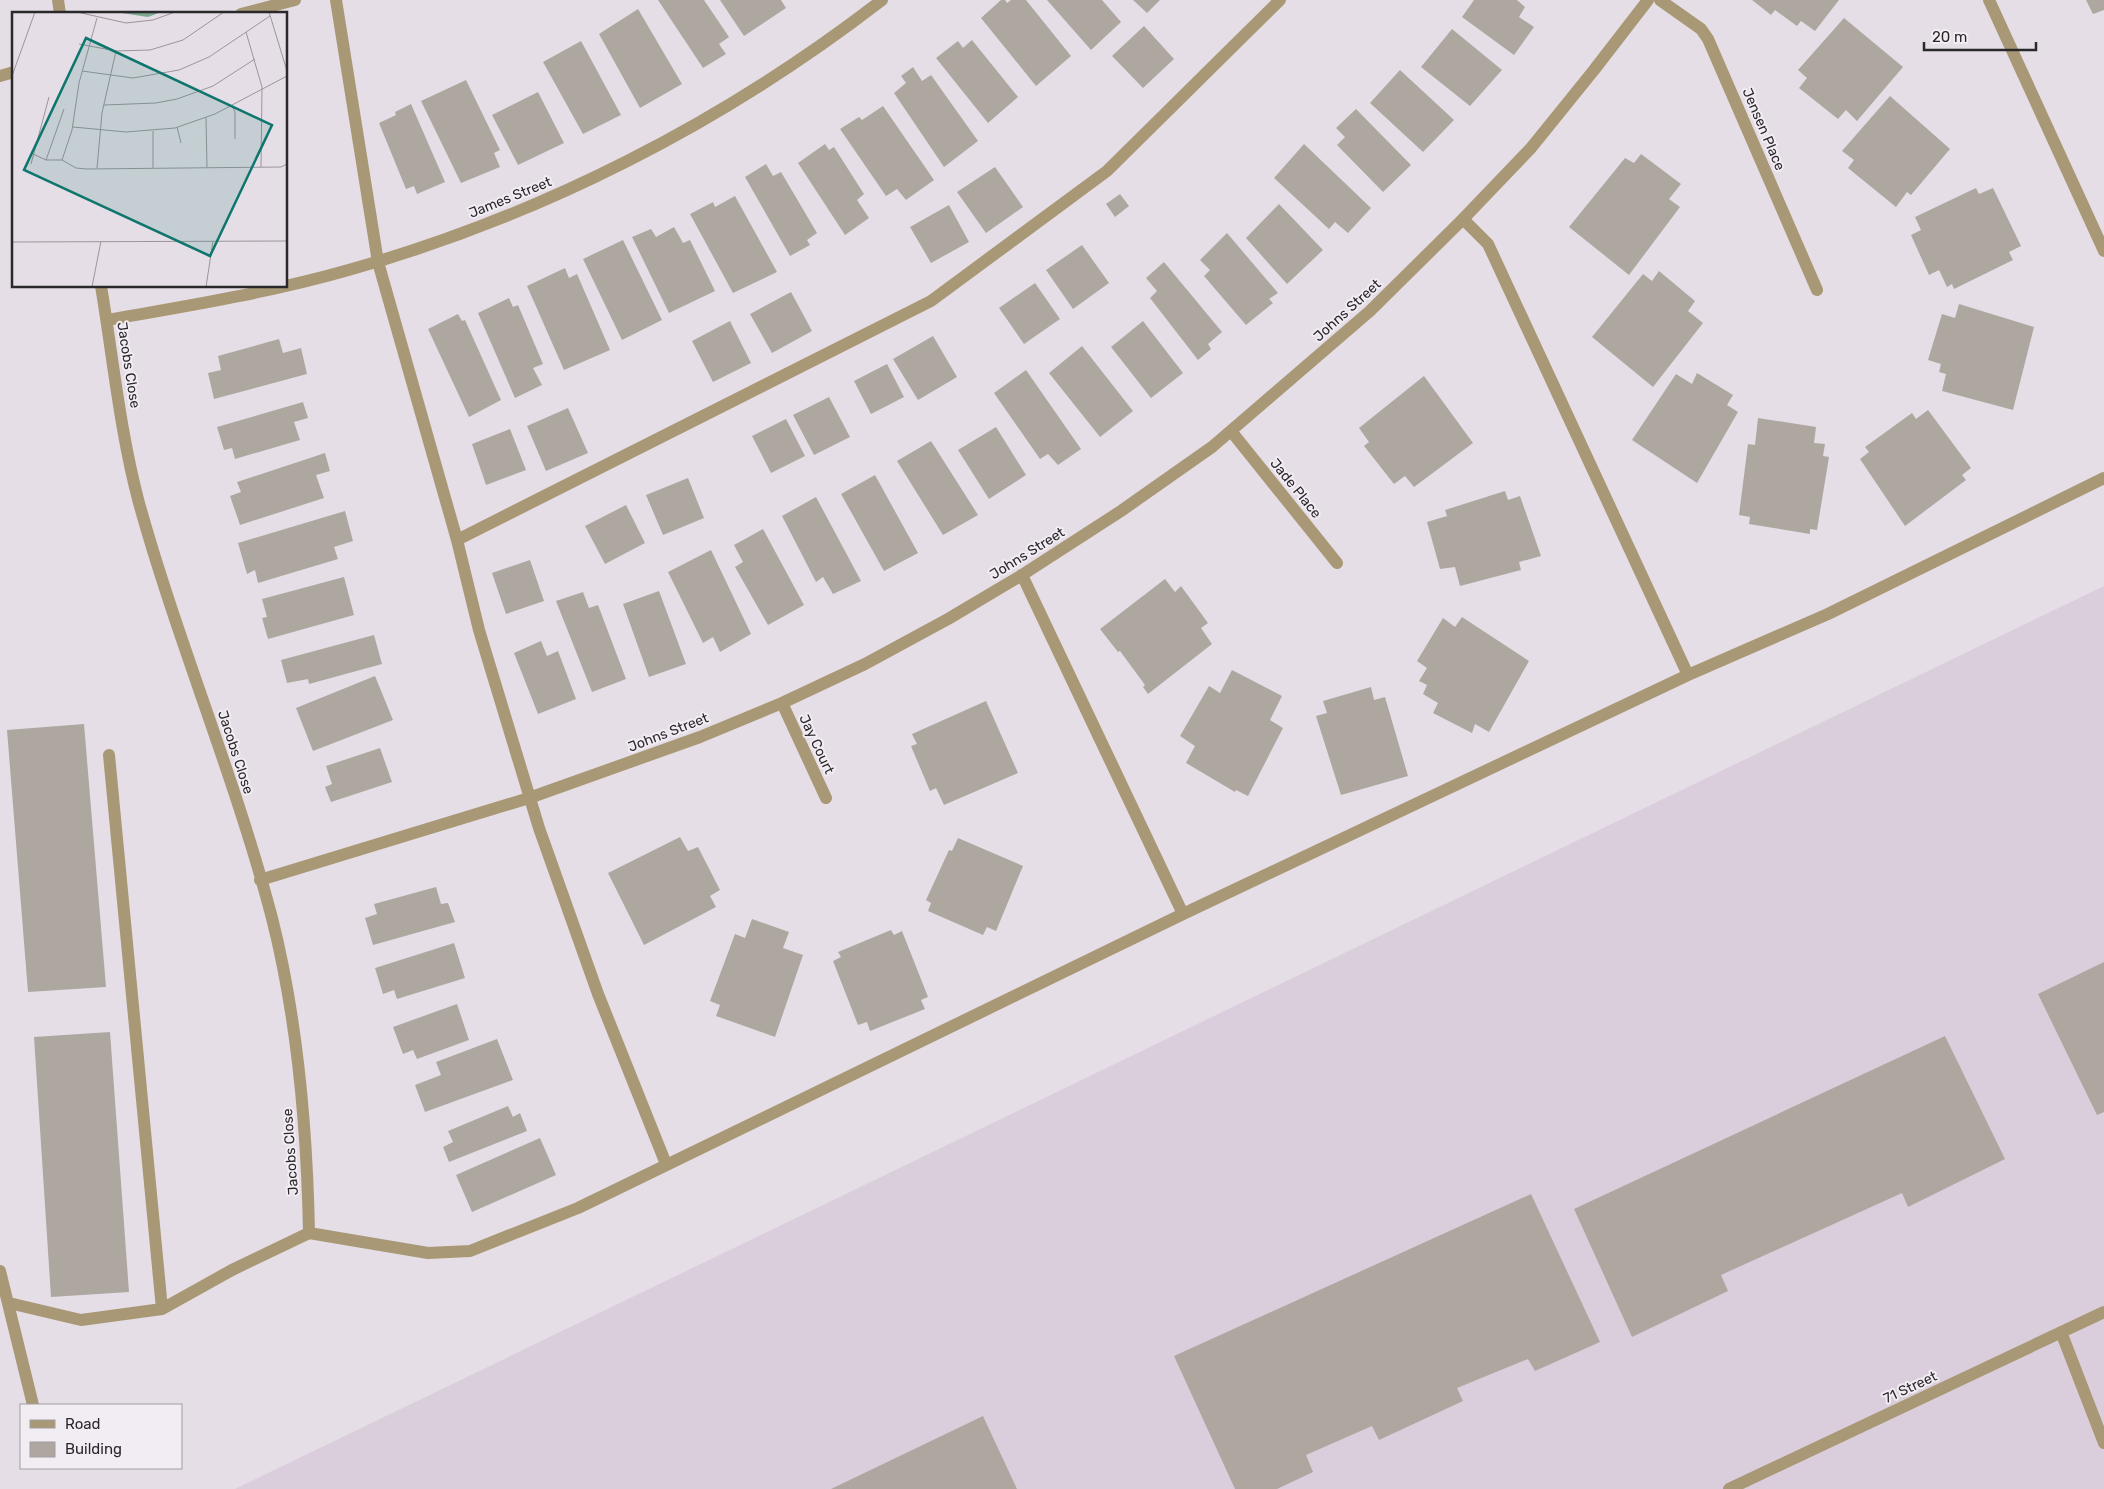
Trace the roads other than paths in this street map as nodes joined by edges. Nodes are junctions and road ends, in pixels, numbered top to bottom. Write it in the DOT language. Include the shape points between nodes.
graph roads {
  1 [pos="295,0"];
  2 [pos="336,0"];
  3 [pos="882,0"];
  4 [pos="1280,0"];
  5 [pos="1648,0"];
  6 [pos="1660,0"];
  7 [pos="1989,0"];
  8 [pos="250,12"];
  9 [pos="1464,219"];
  10 [pos="2104,251"];
  11 [pos="378,262"];
  12 [pos="288,286"];
  13 [pos="101,288"];
  14 [pos="280,288"];
  15 [pos="1817,290"];
  16 [pos="107,320"];
  17 [pos="1231,432"];
  18 [pos="2104,478"];
  19 [pos="457,540"];
  20 [pos="1337,563"];
  21 [pos="1022,575"];
  22 [pos="1688,675"];
  23 [pos="782,703"];
  24 [pos="109,755"];
  25 [pos="529,798"];
  26 [pos="826,798"];
  27 [pos="260,880"];
  28 [pos="1182,914"];
  29 [pos="666,1164"];
  30 [pos="309,1233"];
  31 [pos="0,1271"];
  32 [pos="8,1303"];
  33 [pos="162,1309"];
  34 [pos="2104,1312"];
  35 [pos="2061,1332"];
  36 [pos="33,1404"];
  37 [pos="2104,1443"];
  38 [pos="1729,1489"];
  1 -- 8 [label="street"];
  2 -- 11 [label="street"];
  3 -- 11 [label="street, James Street" via="777,76 699,123 539,203"];
  4 -- 19 [label="street" via="1107,171 931,301"];
  5 -- 9 [label="street, Johns Street" via="1531,148"];
  6 -- 15 [label="street, Jensen Place" via="1701,29 1708,39"];
  7 -- 10 [label="street"];
  9 -- 17 [label="street, Johns Street" via="1370,311"];
  9 -- 22 [label="street" via="1488,244"];
  11 -- 12 [label="street, James Street"];
  11 -- 19 [label="street"];
  13 -- 16 [label="street, Jacobs Close"];
  14 -- 16 [label="street, James Street"];
  16 -- 27 [label="street, Jacobs Close" via="127,450 139,502 227,768"];
  17 -- 20 [label="street, Jade Place"];
  17 -- 21 [label="street, Johns Street" via="1121,511"];
  18 -- 22 [label="street" via="1828,614"];
  19 -- 25 [label="street" via="479,630"];
  21 -- 23 [label="street, Johns Street" via="865,664"];
  21 -- 28 [label="street"];
  22 -- 28 [label="street"];
  23 -- 25 [label="street, Johns Street"];
  23 -- 26 [label="street, Jay Court"];
  24 -- 33 [label="street"];
  25 -- 27 [label="street, Johns Street"];
  25 -- 29 [label="street" via="598,994"];
  27 -- 30 [label="street, Jacobs Close" via="272,918 292,1010 299,1065"];
  28 -- 29 [label="street"];
  29 -- 30 [label="street" via="578,1208 470,1251 428,1253"];
  30 -- 33 [label="street"];
  31 -- 32 [label="street"];
  32 -- 33 [label="street" via="80,1320"];
  32 -- 36 [label="street"];
  34 -- 35 [label="street, 71 Street"];
  35 -- 37 [label="street"];
  35 -- 38 [label="street, 71 Street"];
}
